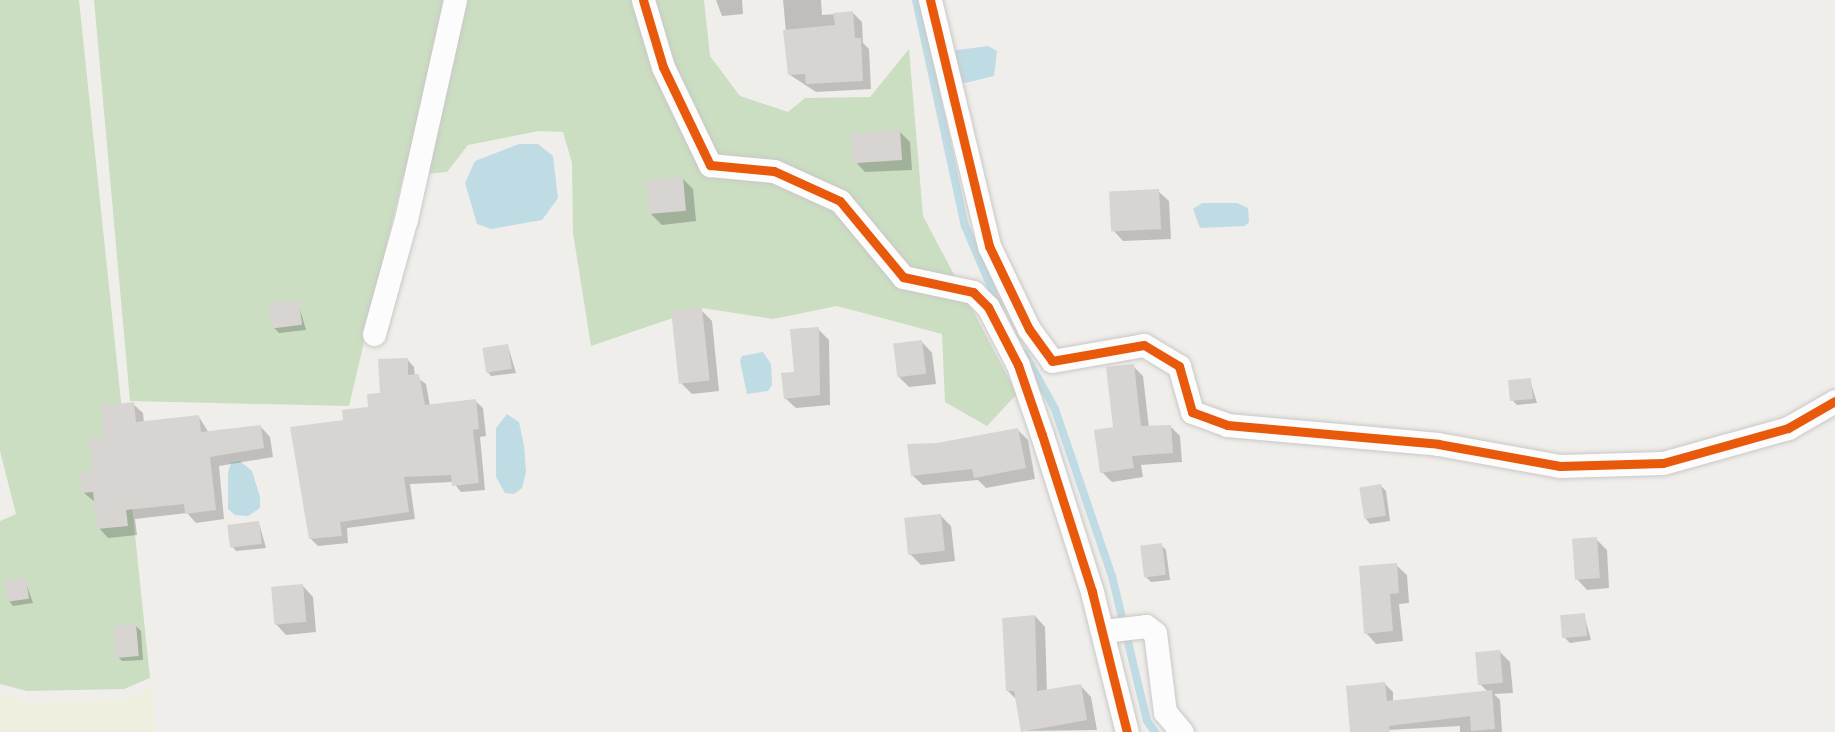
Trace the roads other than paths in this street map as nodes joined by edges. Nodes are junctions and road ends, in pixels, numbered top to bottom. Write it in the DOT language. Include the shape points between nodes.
graph roads {
  1 [pos="455,0"];
  2 [pos="643,0"];
  3 [pos="930,0"];
  4 [pos="374,334"];
  5 [pos="1835,401"];
  6 [pos="1102,631"];
  7 [pos="1127,732"];
  8 [pos="1182,732"];
  1 -- 4 [label="street" via="406,219"];
  2 -- 6 [label="street" via="663,67 710,165 774,172 840,201 903,277 973,292 988,307 1022,377"];
  3 -- 5 [label="street" via="989,246 1029,328 1052,361 1144,345 1180,366 1192,412 1227,425 1438,444 1560,466 1663,463 1788,428"];
  6 -- 7 [label="street"];
  6 -- 8 [label="street" via="1146,625 1155,633 1166,712"];
}
